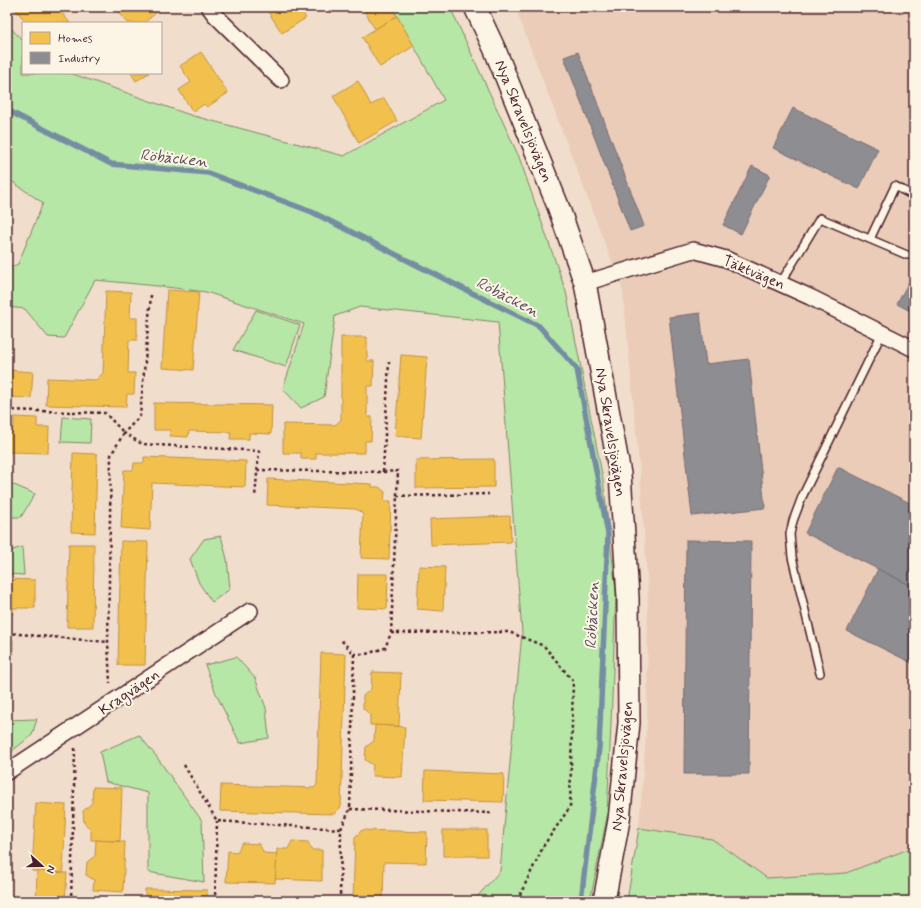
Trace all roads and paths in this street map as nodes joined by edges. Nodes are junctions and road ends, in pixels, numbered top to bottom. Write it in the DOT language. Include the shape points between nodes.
graph roads {
  1 [pos="209,7"];
  2 [pos="475,7"];
  3 [pos="281,80"];
  4 [pos="914,196"];
  5 [pos="870,239"];
  6 [pos="907,255"];
  7 [pos="585,283"];
  8 [pos="780,284"];
  9 [pos="151,295"];
  10 [pos="882,333"];
  11 [pos="914,349"];
  12 [pos="389,362"];
  13 [pos="7,410"];
  14 [pos="124,433"];
  15 [pos="258,470"];
  16 [pos="383,472"];
  17 [pos="489,494"];
  18 [pos="397,496"];
  19 [pos="255,497"];
  20 [pos="250,611"];
  21 [pos="7,633"];
  22 [pos="391,633"];
  23 [pos="341,640"];
  24 [pos="108,642"];
  25 [pos="354,654"];
  26 [pos="820,673"];
  27 [pos="111,704"];
  28 [pos="75,727"];
  29 [pos="184,765"];
  30 [pos="7,772"];
  31 [pos="350,809"];
  32 [pos="492,813"];
  33 [pos="216,821"];
  34 [pos="341,829"];
  35 [pos="71,901"];
  36 [pos="215,901"];
  37 [pos="340,901"];
  38 [pos="517,901"];
  39 [pos="604,901"];
  1 -- 3 [label="street"];
  2 -- 7 [label="main road, Nya Skravelsjövägen" via="496,50 558,206"];
  4 -- 5 [label="lane" via="895,186"];
  5 -- 6 [label="lane"];
  5 -- 8 [label="lane" via="820,218"];
  7 -- 8 [label="street, Täktvägen" via="693,250 726,259"];
  7 -- 39 [label="main road, Nya Skravelsjövägen" via="620,474 628,597 629,724 619,820"];
  8 -- 10 [label="street, Täktvägen"];
  9 -- 14 [label="path" via="140,416"];
  10 -- 11 [label="street, Täktvägen"];
  10 -- 26 [label="lane" via="802,497 790,534 792,556"];
  12 -- 16 [label="path"];
  13 -- 14 [label="path" via="105,413"];
  14 -- 15 [label="path" via="142,444 259,451"];
  14 -- 24 [label="path" via="111,455"];
  15 -- 16 [label="path"];
  15 -- 19 [label="path"];
  16 -- 18 [label="path" via="398,471"];
  17 -- 18 [label="path"];
  18 -- 22 [label="path"];
  20 -- 27 [label="street, Kragvägen"];
  21 -- 24 [label="path"];
  22 -- 25 [label="path" via="385,648 366,654"];
  22 -- 38 [label="path" via="509,632 544,646 573,681 570,807 544,845"];
  23 -- 25 [label="path"];
  24 -- 27 [label="path"];
  25 -- 31 [label="path"];
  27 -- 28 [label="street, Kragvägen"];
  28 -- 30 [label="street, Kragvägen"];
  28 -- 35 [label="path"];
  29 -- 33 [label="path"];
  31 -- 32 [label="path"];
  31 -- 34 [label="path"];
  33 -- 34 [label="path"];
  33 -- 36 [label="path"];
  34 -- 37 [label="path"];
}
